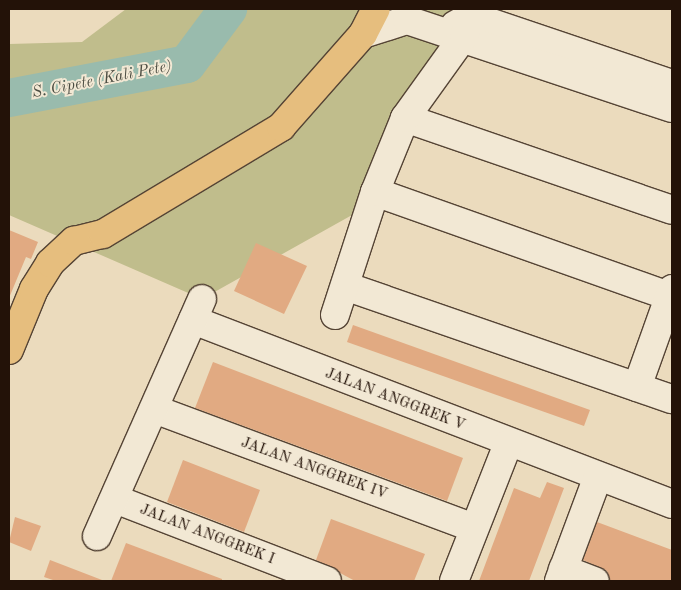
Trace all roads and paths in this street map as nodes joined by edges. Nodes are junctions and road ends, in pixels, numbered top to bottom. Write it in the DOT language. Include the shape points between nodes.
graph roads {
  1 [pos="376,9"];
  2 [pos="463,23"];
  3 [pos="363,34"];
  4 [pos="672,84"];
  5 [pos="672,108"];
  6 [pos="405,118"];
  7 [pos="376,192"];
  8 [pos="672,210"];
  9 [pos="345,286"];
  10 [pos="671,294"];
  11 [pos="335,315"];
  12 [pos="9,350"];
  13 [pos="637,387"];
  14 [pos="672,399"];
  15 [pos="154,409"];
  16 [pos="508,444"];
  17 [pos="598,476"];
  18 [pos="115,499"];
  19 [pos="672,504"];
  20 [pos="474,528"];
  21 [pos="97,536"];
  22 [pos="276,572"];
  23 [pos="561,575"];
  24 [pos="328,581"];
  25 [pos="454,581"];
  26 [pos="596,581"];
  1 -- 3 [label="main road"];
  2 -- 3 [label="street" via="407,20"];
  2 -- 4 [label="street"];
  2 -- 5 [label="street"];
  2 -- 6 [label="street"];
  3 -- 12 [label="main road" via="281,127 103,234 74,241 50,263 34,289"];
  6 -- 7 [label="street"];
  6 -- 8 [label="street"];
  7 -- 9 [label="street"];
  7 -- 10 [label="street"];
  9 -- 11 [label="street"];
  9 -- 13 [label="street"];
  10 -- 13 [label="street"];
  13 -- 14 [label="street"];
  15 -- 16 [label="street, JALAN ANGGREK V" via="197,310"];
  15 -- 18 [label="street"];
  15 -- 20 [label="street, JALAN ANGGREK IV"];
  16 -- 17 [label="street, JALAN ANGGREK V"];
  16 -- 20 [label="street"];
  17 -- 19 [label="street, JALAN ANGGREK V"];
  17 -- 23 [label="street"];
  18 -- 21 [label="street"];
  18 -- 22 [label="street, JALAN ANGGREK I"];
  20 -- 25 [label="street"];
  22 -- 24 [label="street, JALAN ANGGREK I"];
  23 -- 26 [label="street"];
}
